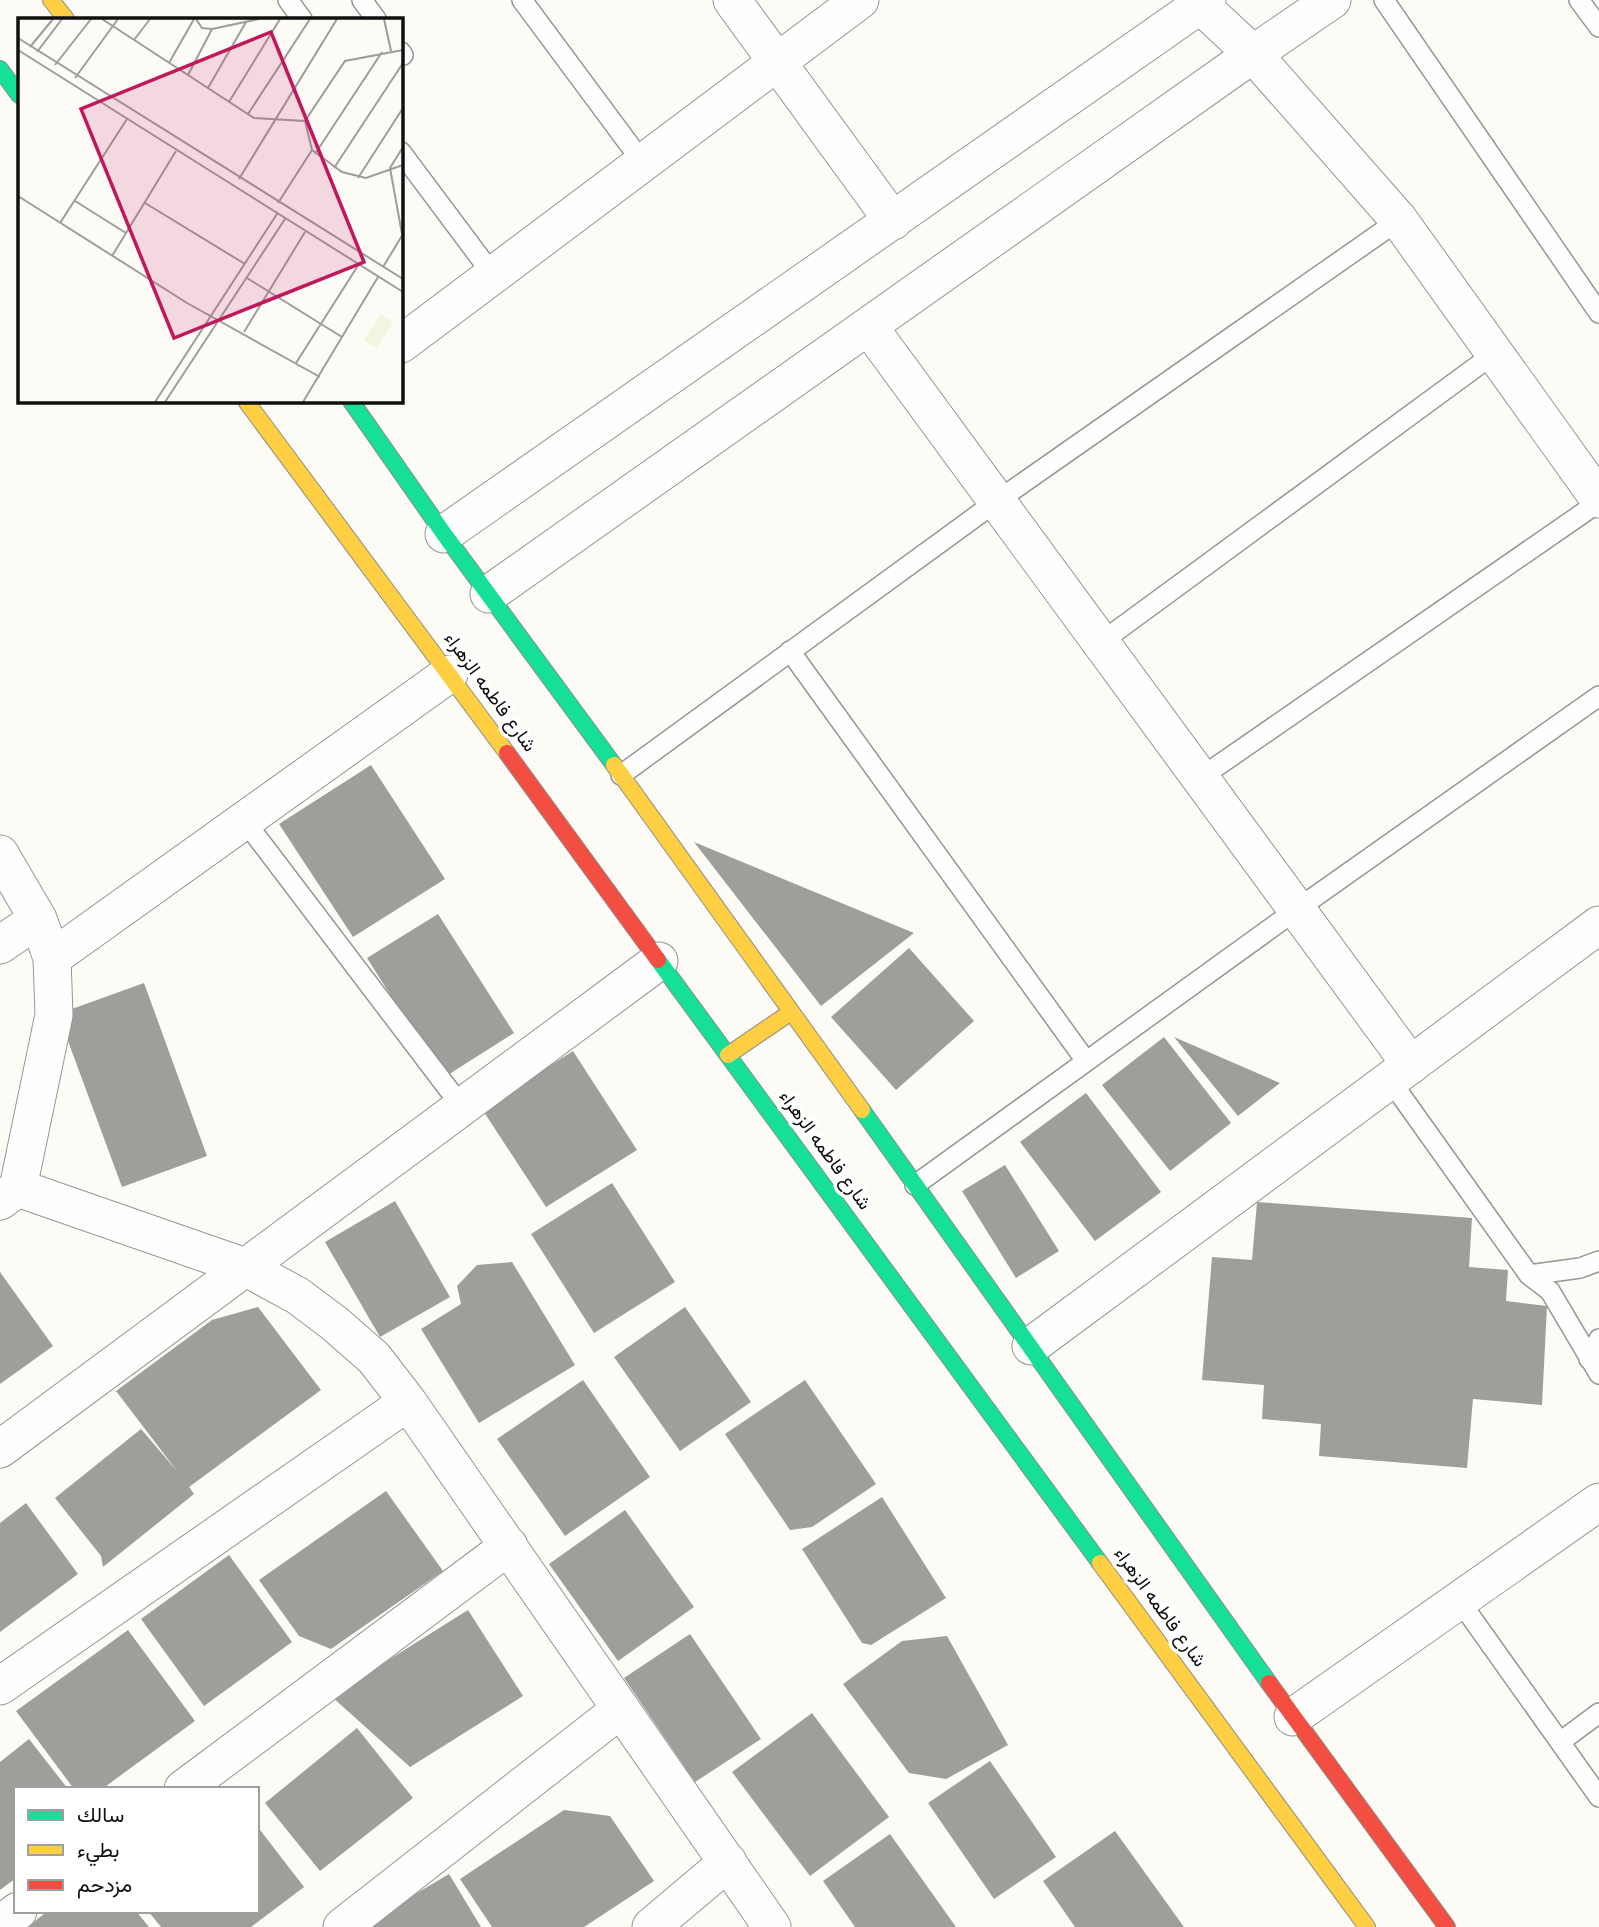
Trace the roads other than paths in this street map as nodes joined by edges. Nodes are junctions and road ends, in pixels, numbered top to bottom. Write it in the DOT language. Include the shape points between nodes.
graph roads {
  1 [pos="51,0"];
  2 [pos="288,0"];
  3 [pos="362,0"];
  4 [pos="522,0"];
  5 [pos="732,0"];
  6 [pos="860,0"];
  7 [pos="1332,0"];
  8 [pos="1384,0"];
  9 [pos="1579,0"];
  10 [pos="1201,2"];
  11 [pos="65,18"];
  12 [pos="301,18"];
  13 [pos="375,18"];
  14 [pos="1599,27"];
  15 [pos="1252,54"];
  16 [pos="777,62"];
  17 [pos="0,69"];
  18 [pos="18,94"];
  19 [pos="402,153"];
  20 [pos="643,163"];
  21 [pos="1399,220"];
  22 [pos="893,221"];
  23 [pos="493,275"];
  24 [pos="1599,313"];
  25 [pos="869,327"];
  26 [pos="402,343"];
  27 [pos="1495,353"];
  28 [pos="247,402"];
  29 [pos="352,402"];
  30 [pos="997,501"];
  31 [pos="1599,501"];
  32 [pos="444,534"];
  33 [pos="489,594"];
  34 [pos="1100,643"];
  35 [pos="790,651"];
  36 [pos="449,674"];
  37 [pos="1599,696"];
  38 [pos="621,775"];
  39 [pos="1200,778"];
  40 [pos="244,820"];
  41 [pos="0,853"];
  42 [pos="1296,910"];
  43 [pos="38,919"];
  44 [pos="1599,925"];
  45 [pos="0,945"];
  46 [pos="52,958"];
  47 [pos="659,961"];
  48 [pos="791,1012"];
  49 [pos="728,1055"];
  50 [pos="1086,1061"];
  51 [pos="1400,1072"];
  52 [pos="463,1107"];
  53 [pos="915,1185"];
  54 [pos="9,1195"];
  55 [pos="1599,1261"];
  56 [pos="245,1267"];
  57 [pos="1529,1275"];
  58 [pos="1599,1339"];
  59 [pos="1031,1346"];
  60 [pos="1594,1367"];
  61 [pos="408,1402"];
  62 [pos="0,1449"];
  63 [pos="1599,1502"];
  64 [pos="509,1546"];
  65 [pos="1460,1600"];
  66 [pos="0,1686"];
  67 [pos="621,1709"];
  68 [pos="1599,1713"];
  69 [pos="1293,1717"];
  70 [pos="1560,1742"];
  71 [pos="186,1787"];
  72 [pos="1599,1797"];
  73 [pos="728,1862"];
  74 [pos="15,1913"];
  75 [pos="0,1925"];
  76 [pos="342,1927"];
  77 [pos="651,1927"];
  78 [pos="772,1927"];
  79 [pos="1367,1927"];
  80 [pos="1447,1927"];
  1 -- 11 [label="street"];
  2 -- 12 [label="lane"];
  3 -- 13 [label="lane"];
  4 -- 20 [label="lane"];
  5 -- 16 [label="street"];
  6 -- 16 [label="street"];
  7 -- 15 [label="street"];
  8 -- 24 [label="lane"];
  9 -- 14 [label="lane"];
  10 -- 15 [label="street"];
  10 -- 22 [label="street"];
  15 -- 21 [label="street"];
  15 -- 25 [label="street"];
  16 -- 20 [label="street"];
  16 -- 22 [label="street"];
  17 -- 18 [label="street"];
  19 -- 23 [label="lane"];
  20 -- 23 [label="street"];
  21 -- 27 [label="street"];
  21 -- 30 [label="lane"];
  22 -- 32 [label="street"];
  23 -- 26 [label="street"];
  25 -- 30 [label="street"];
  25 -- 33 [label="street"];
  27 -- 31 [label="street"];
  27 -- 34 [label="lane"];
  28 -- 36 [label="street, شارع فاطمه الزهراء"];
  29 -- 32 [label="street"];
  30 -- 34 [label="street"];
  30 -- 35 [label="lane"];
  31 -- 39 [label="lane"];
  32 -- 33 [label="street"];
  33 -- 38 [label="street"];
  34 -- 39 [label="street"];
  35 -- 38 [label="lane"];
  35 -- 50 [label="lane"];
  36 -- 40 [label="street"];
  36 -- 47 [label="street, شارع فاطمه الزهراء"];
  37 -- 42 [label="lane"];
  38 -- 48 [label="street"];
  39 -- 42 [label="street"];
  40 -- 46 [label="street"];
  40 -- 52 [label="lane"];
  41 -- 43 [label="street"];
  42 -- 50 [label="lane"];
  42 -- 51 [label="street"];
  43 -- 45 [label="street"];
  43 -- 46 [label="street"];
  44 -- 51 [label="street"];
  46 -- 54 [label="street" via="54,1015"];
  47 -- 49 [label="street, شارع فاطمه الزهراء"];
  47 -- 52 [label="street"];
  48 -- 49 [label="street"];
  48 -- 53 [label="street"];
  49 -- 79 [label="street, شارع فاطمه الزهراء"];
  50 -- 53 [label="lane"];
  51 -- 57 [label="lane"];
  51 -- 59 [label="street"];
  52 -- 56 [label="street"];
  53 -- 59 [label="street"];
  54 -- 56 [label="street"];
  55 -- 57 [label="lane"];
  56 -- 61 [label="street" via="298,1296 334,1323 374,1358"];
  56 -- 62 [label="street"];
  57 -- 60 [label="lane" via="1550,1291"];
  58 -- 60 [label="lane"];
  59 -- 69 [label="street"];
  61 -- 64 [label="street"];
  61 -- 66 [label="street"];
  63 -- 65 [label="street"];
  64 -- 67 [label="street"];
  64 -- 71 [label="street"];
  65 -- 69 [label="street"];
  65 -- 70 [label="lane"];
  67 -- 73 [label="street"];
  67 -- 76 [label="street"];
  68 -- 70 [label="lane"];
  69 -- 80 [label="street"];
  70 -- 72 [label="lane"];
  73 -- 77 [label="street"];
  73 -- 78 [label="street"];
  74 -- 75 [label="street"];
}
